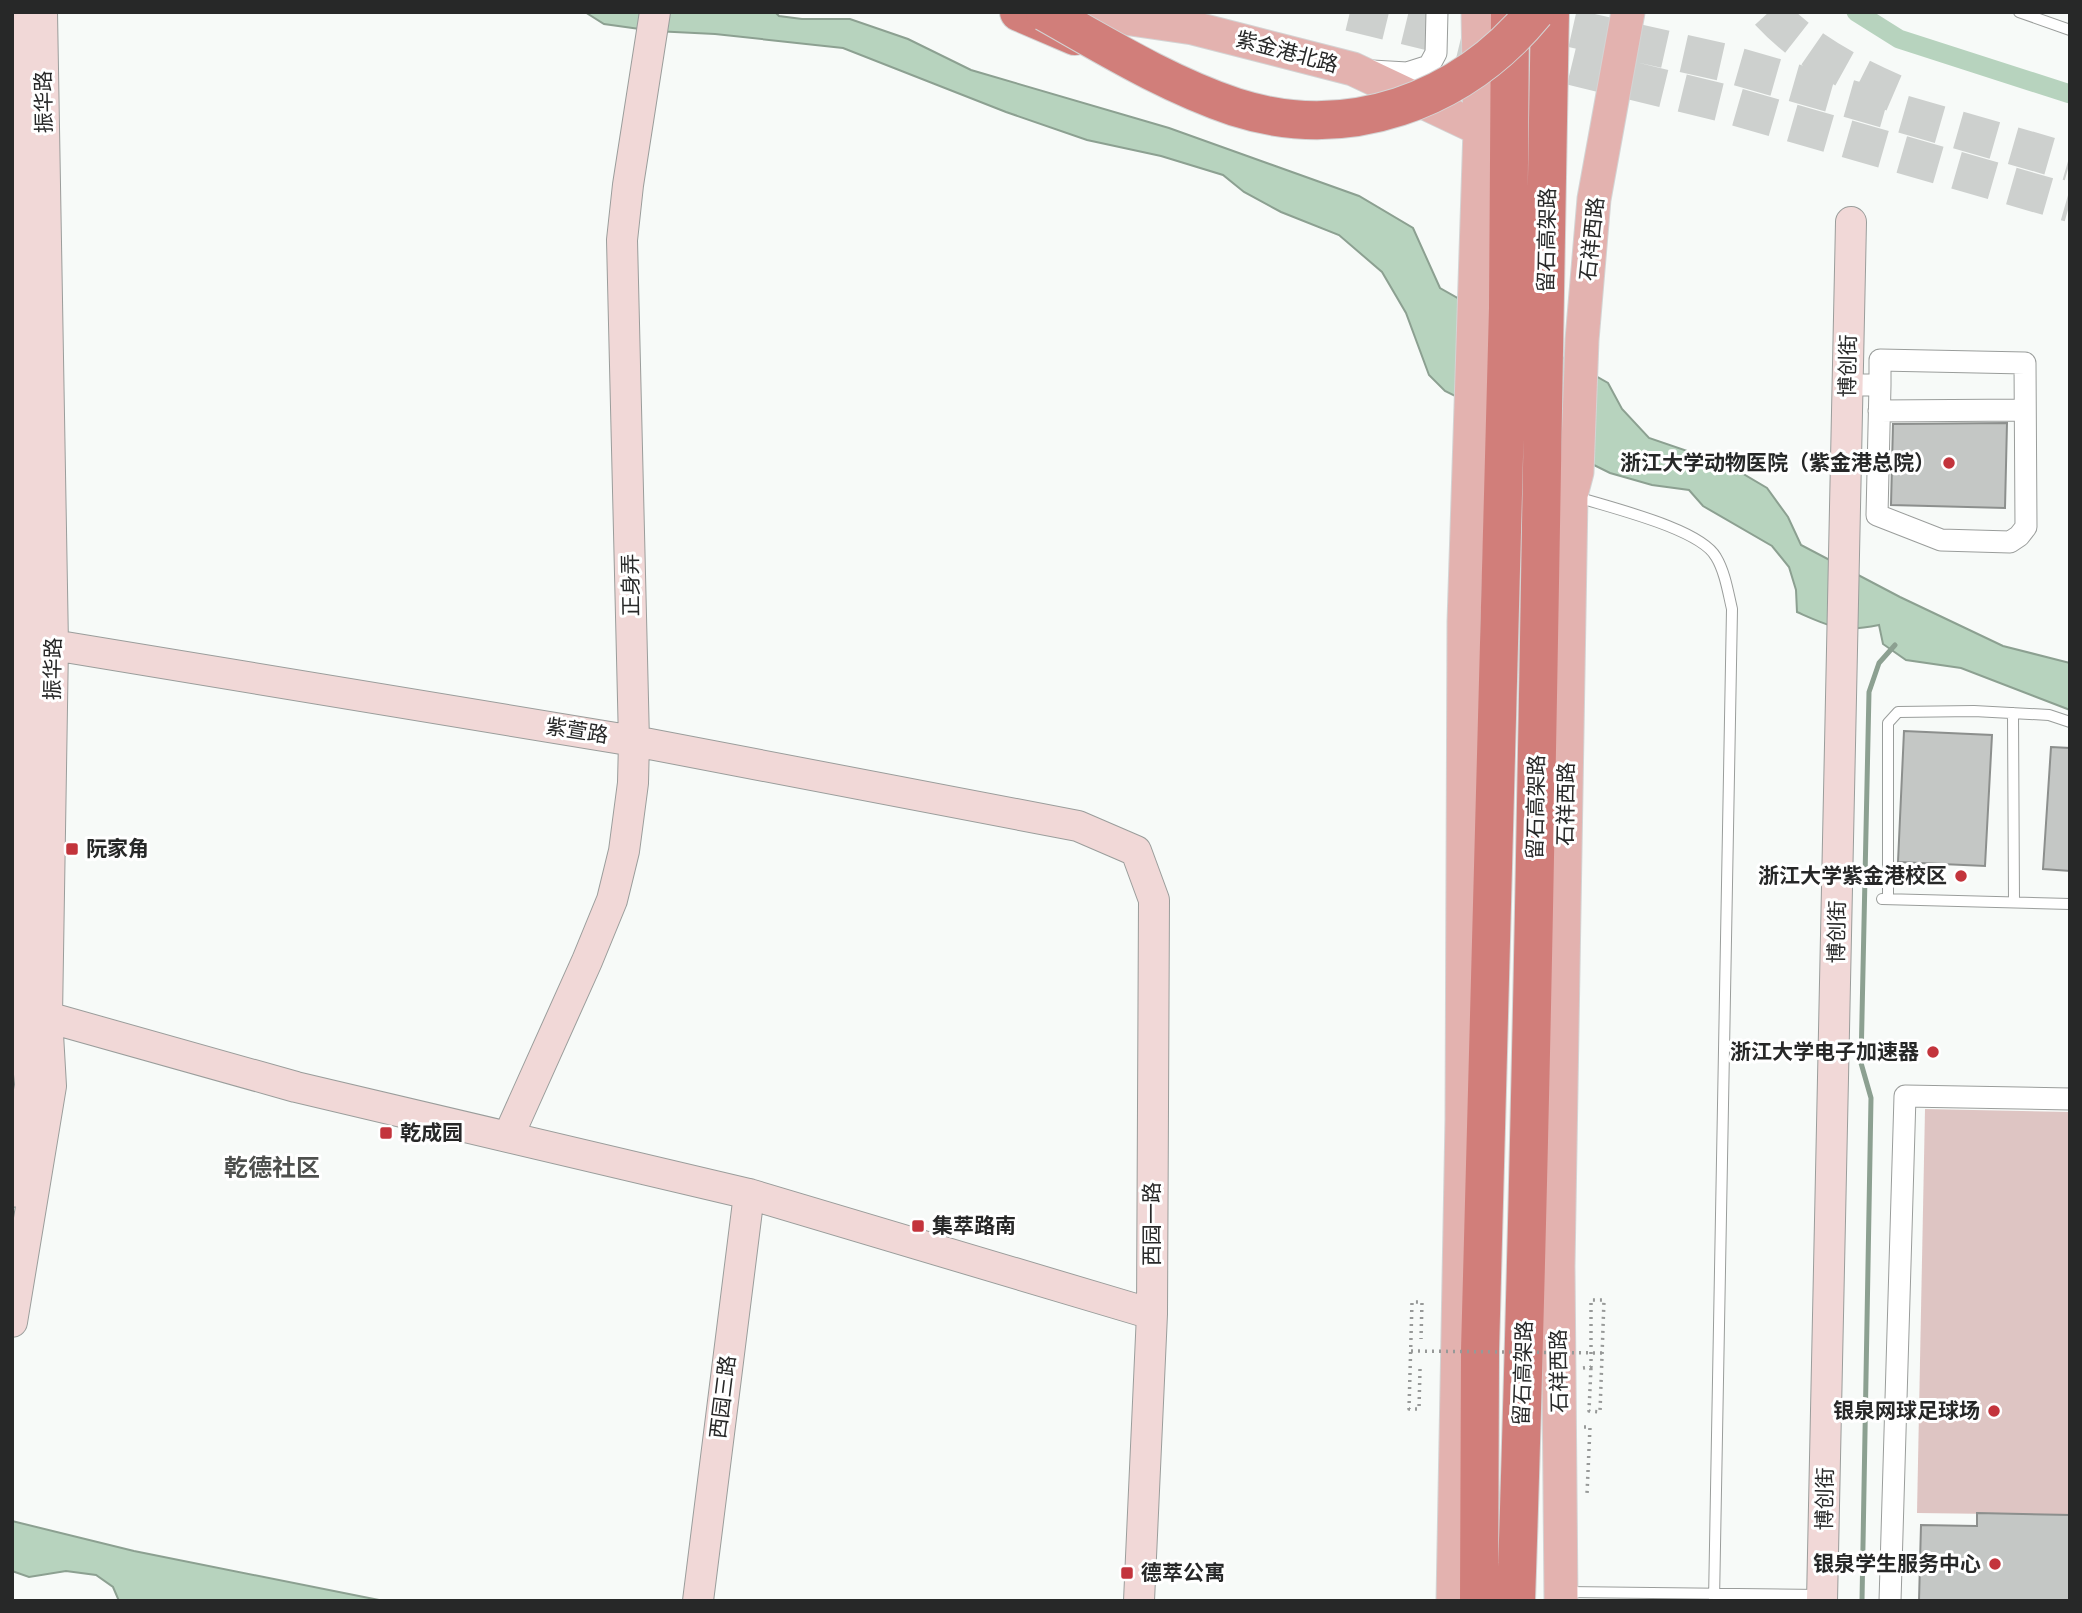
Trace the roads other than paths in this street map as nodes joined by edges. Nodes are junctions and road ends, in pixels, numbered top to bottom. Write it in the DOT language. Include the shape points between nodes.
graph roads {
  1 [pos="14,12"];
  2 [pos="42,12"];
  3 [pos="655,12"];
  4 [pos="1019,12"];
  5 [pos="1045,12"];
  6 [pos="1083,12"];
  7 [pos="1437,12"];
  8 [pos="1478,12"];
  9 [pos="1510,12"];
  10 [pos="1535,12"];
  11 [pos="1550,12"];
  12 [pos="1628,12"];
  13 [pos="2019,12"];
  14 [pos="2070,30"];
  15 [pos="1127,59"];
  16 [pos="1353,69"];
  17 [pos="1480,129"];
  18 [pos="1851,222"];
  19 [pos="1491,304"];
  20 [pos="1880,384"];
  21 [pos="1848,385"];
  22 [pos="2025,410"];
  23 [pos="1879,411"];
  24 [pos="1564,478"];
  25 [pos="18,643"];
  26 [pos="53,645"];
  27 [pos="2013,713"];
  28 [pos="2070,722"];
  29 [pos="634,741"];
  30 [pos="1136,851"];
  31 [pos="2014,902"];
  32 [pos="2070,904"];
  33 [pos="36,1017"];
  34 [pos="2070,1099"];
  35 [pos="508,1137"];
  36 [pos="12,1192"];
  37 [pos="749,1194"];
  38 [pos="1152,1314"];
  39 [pos="12,1322"];
  40 [pos="1561,1596"];
  41 [pos="1714,1597"];
  42 [pos="1822,1598"];
  43 [pos="698,1601"];
  44 [pos="1139,1601"];
  45 [pos="1453,1601"];
  46 [pos="1479,1601"];
  47 [pos="1516,1601"];
  48 [pos="1890,1601"];
  1 -- 25 [label="street, 振华路"];
  2 -- 26 [label="street, 振华路"];
  3 -- 29 [label="street, 正身弄" via="622,240"];
  4 -- 15 [label="highway, bridge"];
  5 -- 15 [label="highway, bridge"];
  6 -- 16 [label="main road, 紫金港北路" via="1193,28"];
  7 -- 16 [label="street" via="1436,53 1429,66 1407,73"];
  8 -- 17 [label="main road"];
  9 -- 19 [label="highway, 留石高架路"];
  10 -- 15 [label="highway, bridge" via="1492,55 1436,92 1408,105 1334,119 1297,119 1237,107"];
  11 -- 24 [label="highway, 留石高架路" via="1547,308"];
  12 -- 24 [label="main road, 石祥西路" via="1594,199"];
  13 -- 14 [label="lane"];
  16 -- 17 [label="main road, 紫金港北路"];
  17 -- 19 [label="main road"];
  18 -- 21 [label="street, 博创街"];
  19 -- 45 [label="main road" via="1470,418 1464,622 1462,1119"];
  19 -- 46 [label="highway, 留石高架路" via="1505,445 1480,1351"];
  20 -- 21 [label="street"];
  20 -- 22 [label="street" via="1880,360 2025,363"];
  20 -- 23 [label="street"];
  21 -- 42 [label="street, 博创街"];
  22 -- 23 [label="street"];
  22 -- 23 [label="street" via="2026,527 2010,542 1941,540 1877,515"];
  24 -- 40 [label="main road, 石祥西路" via="1558,1266"];
  24 -- 41 [label="lane" via="1698,538 1716,555 1732,608"];
  24 -- 47 [label="highway, 留石高架路"];
  25 -- 26 [label="street, 紫萱路"];
  25 -- 33 [label="street, 振华路"];
  26 -- 29 [label="street, 紫萱路"];
  26 -- 33 [label="street, 振华路"];
  27 -- 28 [label="lane" via="2049,715"];
  27 -- 31 [label="lane"];
  27 -- 31 [label="lane" via="1918,710 1898,712 1888,723 1885,899"];
  29 -- 30 [label="street, 紫萱路" via="1078,826"];
  29 -- 35 [label="street, 正身弄" via="624,851 612,900"];
  30 -- 38 [label="street, 西园一路" via="1154,900"];
  31 -- 32 [label="lane"];
  33 -- 35 [label="street" via="296,1087"];
  33 -- 36 [label="street, 振华路"];
  33 -- 39 [label="street, 振华路" via="51,1086"];
  34 -- 48 [label="street" via="1905,1096"];
  35 -- 37 [label="street"];
  37 -- 38 [label="street"];
  37 -- 43 [label="street, 西园三路"];
  38 -- 44 [label="street, 西园一路"];
  40 -- 41 [label="lane"];
  41 -- 42 [label="lane"];
}
